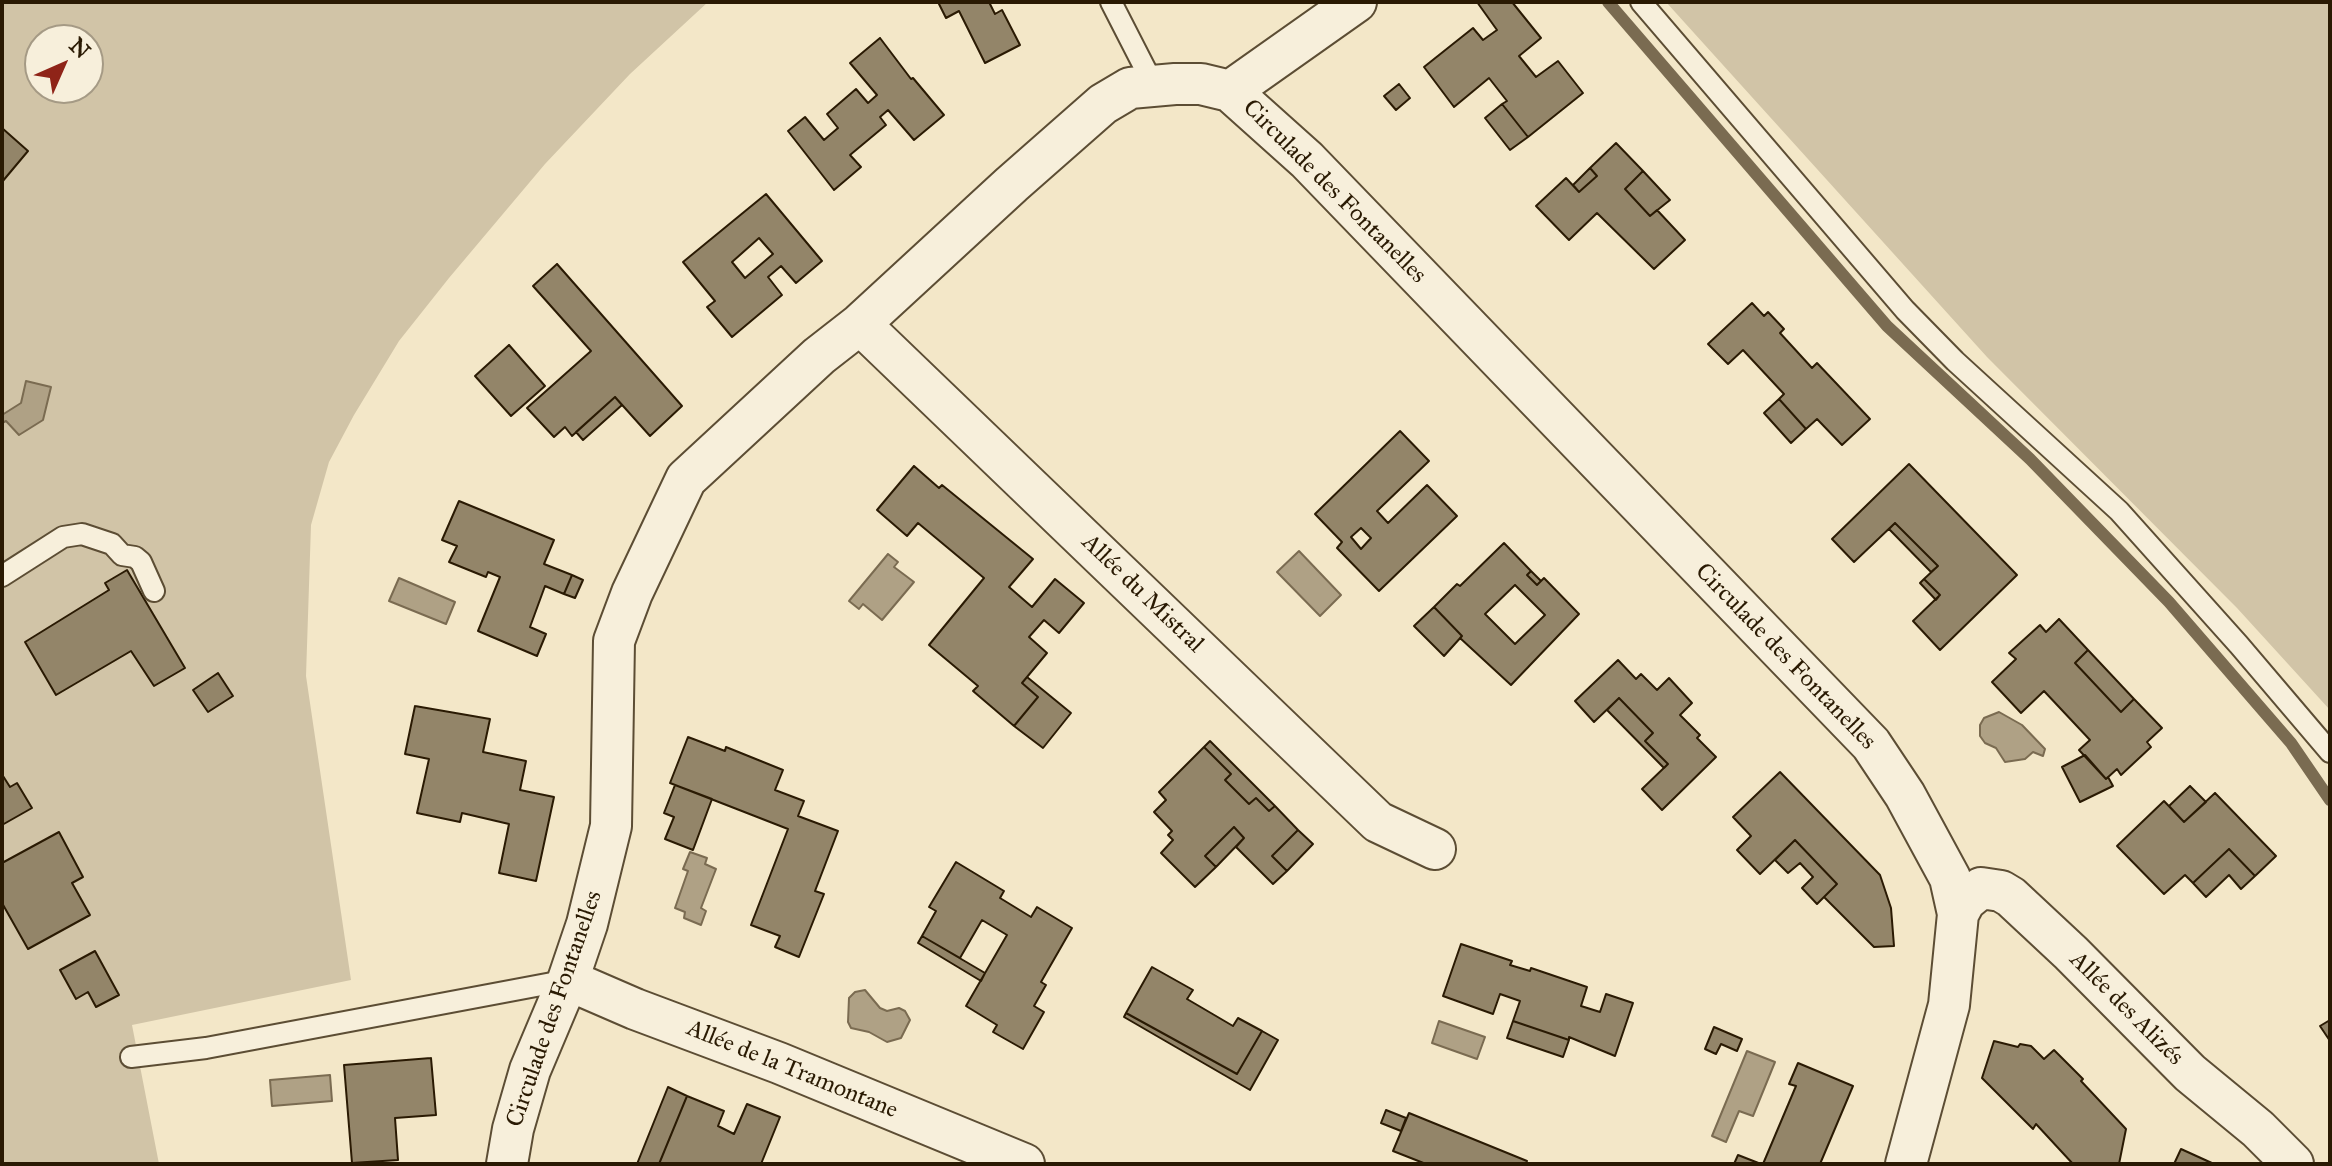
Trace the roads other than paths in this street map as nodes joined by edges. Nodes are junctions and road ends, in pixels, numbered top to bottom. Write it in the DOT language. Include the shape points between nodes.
graph roads {
  1 [pos="1111,2"];
  2 [pos="1356,2"];
  3 [pos="1641,2"];
  4 [pos="1153,84"];
  5 [pos="1230,91"];
  6 [pos="860,324"];
  7 [pos="2,576"];
  8 [pos="154,591"];
  9 [pos="2330,752"];
  10 [pos="1435,849"];
  11 [pos="1958,914"];
  12 [pos="568,980"];
  13 [pos="131,1057"];
  14 [pos="1018,1163"];
  15 [pos="507,1164"];
  16 [pos="1906,1164"];
  17 [pos="2293,1164"];
  1 -- 4 [label="lane"];
  2 -- 5 [label="street"];
  3 -- 9 [label="lane" via="1905,310 2119,511"];
  4 -- 5 [label="street, Circulade des Fontanelles" via="1201,84"];
  4 -- 6 [label="street, Circulade des Fontanelles" via="1130,88 1103,104"];
  5 -- 11 [label="street, Circulade des Fontanelles" via="1307,160 1871,744 1940,857"];
  6 -- 10 [label="street, Allée du Mistral" via="1378,822"];
  6 -- 12 [label="street, Circulade des Fontanelles" via="686,479 632,593 614,641 611,826"];
  7 -- 8 [label="lane" via="63,537 82,534 135,557"];
  11 -- 16 [label="street, Circulade des Fontanelles" via="1949,1005"];
  11 -- 17 [label="street, Allée des Alizés" via="1981,888 2011,897 2190,1073"];
  12 -- 13 [label="lane" via="206,1048"];
  12 -- 14 [label="street, Allée de la Tramontane"];
  12 -- 15 [label="street, Circulade des Fontanelles" via="530,1070"];
}
